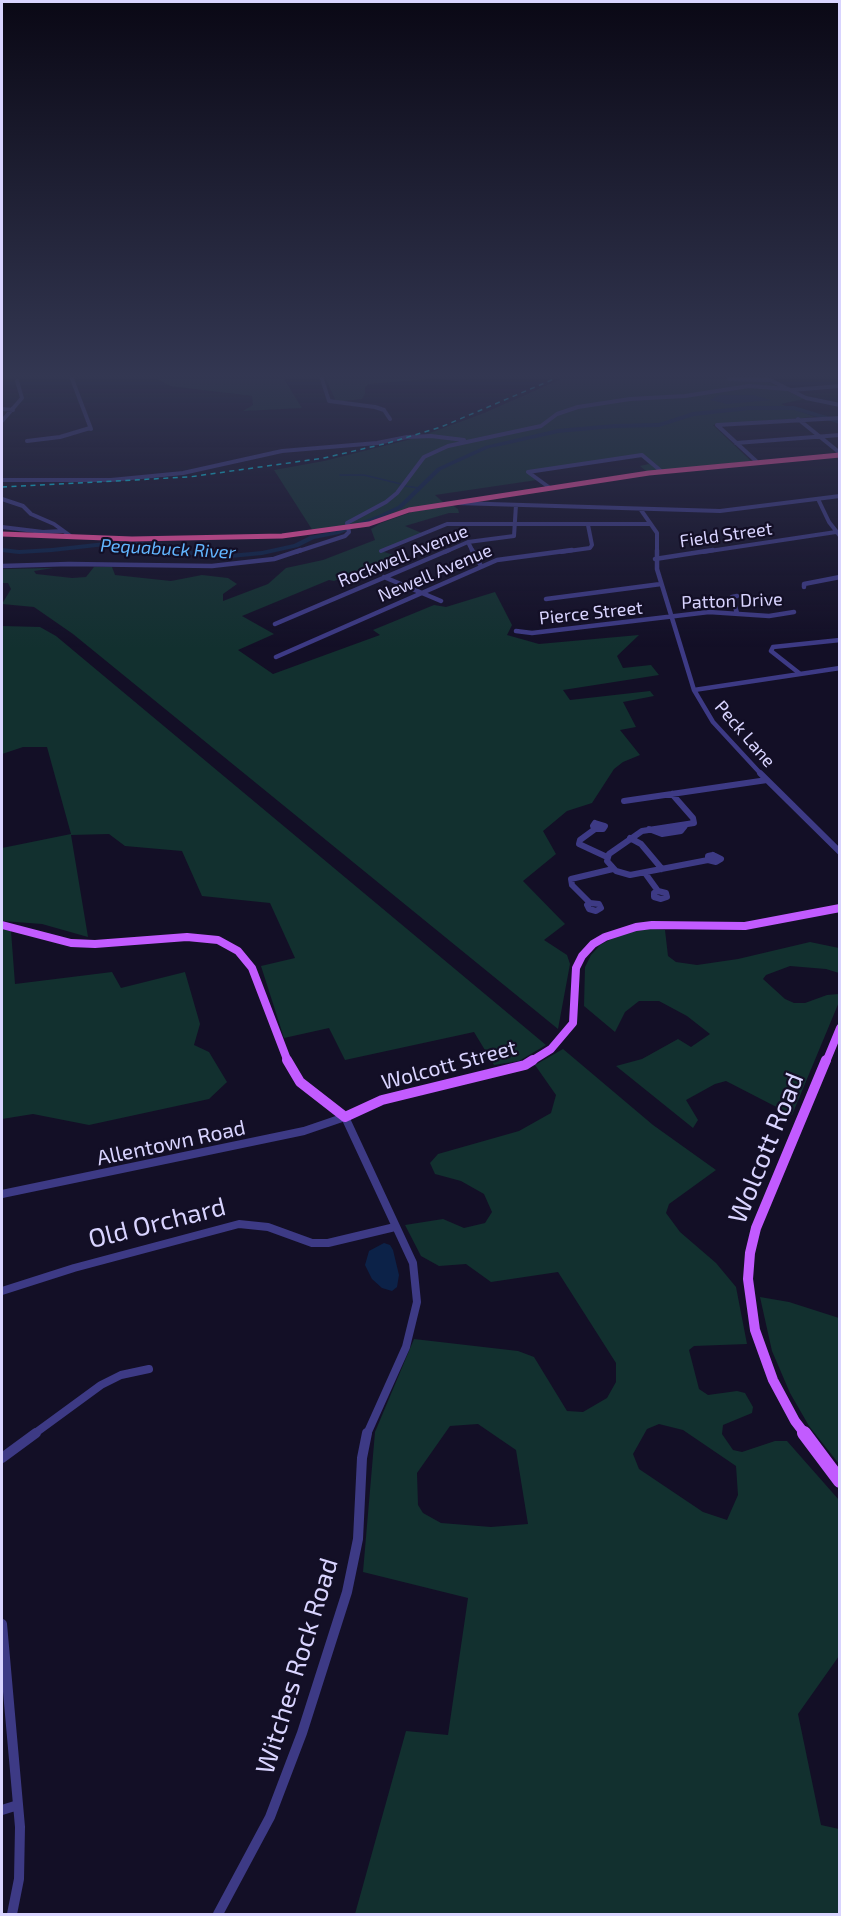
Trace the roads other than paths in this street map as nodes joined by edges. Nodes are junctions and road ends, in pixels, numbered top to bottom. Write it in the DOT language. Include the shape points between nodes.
graph roads {
  1 [pos="204,468"];
  2 [pos="415,468"];
  3 [pos="554,468"];
  4 [pos="658,468"];
  5 [pos="686,468"];
  6 [pos="661,471"];
  7 [pos="2,480"];
  8 [pos="550,488"];
  9 [pos="840,496"];
  10 [pos="493,497"];
  11 [pos="2,499"];
  12 [pos="818,499"];
  13 [pos="455,503"];
  14 [pos="503,505"];
  15 [pos="516,505"];
  16 [pos="641,510"];
  17 [pos="514,523"];
  18 [pos="650,524"];
  19 [pos="588,525"];
  20 [pos="2,527"];
  21 [pos="346,528"];
  22 [pos="64,531"];
  23 [pos="2,534"];
  24 [pos="838,534"];
  25 [pos="72,537"];
  26 [pos="468,542"];
  27 [pos="381,551"];
  28 [pos="655,559"];
  29 [pos="2,566"];
  30 [pos="481,566"];
  31 [pos="384,577"];
  32 [pos="840,577"];
  33 [pos="660,584"];
  34 [pos="804,587"];
  35 [pos="420,593"];
  36 [pos="737,596"];
  37 [pos="546,599"];
  38 [pos="441,601"];
  39 [pos="794,612"];
  40 [pos="737,613"];
  41 [pos="670,618"];
  42 [pos="275,624"];
  43 [pos="516,631"];
  44 [pos="840,640"];
  45 [pos="276,657"];
  46 [pos="840,668"];
  47 [pos="799,673"];
  48 [pos="694,690"];
  49 [pos="767,780"];
  50 [pos="672,794"];
  51 [pos="624,801"];
  52 [pos="595,829"];
  53 [pos="630,838"];
  54 [pos="840,852"];
  55 [pos="607,857"];
  56 [pos="708,860"];
  57 [pos="613,868"];
  58 [pos="662,869"];
  59 [pos="645,873"];
  60 [pos="658,891"];
  61 [pos="590,903"];
  62 [pos="840,908"];
  63 [pos="2,925"];
  64 [pos="840,1028"];
  65 [pos="345,1117"];
  66 [pos="2,1194"];
  67 [pos="395,1227"];
  68 [pos="2,1291"];
  69 [pos="149,1369"];
  70 [pos="2,1458"];
  71 [pos="840,1480"];
  72 [pos="2,1624"];
  73 [pos="18,1805"];
  74 [pos="2,1810"];
  75 [pos="12,1914"];
  76 [pos="218,1914"];
  1 -- 7 [label="street" via="119,479"];
  2 -- 21 [label="street" via="397,493 347,523"];
  3 -- 8 [label="street" via="528,472"];
  4 -- 6 [label="street"];
  5 -- 6 [label="highway"];
  6 -- 8 [label="highway"];
  8 -- 10 [label="highway"];
  9 -- 12 [label="street"];
  10 -- 13 [label="highway"];
  10 -- 14 [label="street"];
  11 -- 22 [label="street" via="23,506"];
  12 -- 16 [label="street" via="730,511"];
  12 -- 24 [label="street"];
  13 -- 14 [label="street"];
  13 -- 21 [label="highway" via="409,510"];
  14 -- 15 [label="street"];
  15 -- 16 [label="street"];
  15 -- 17 [label="street"];
  16 -- 18 [label="street, Peck Lane"];
  17 -- 19 [label="street"];
  17 -- 26 [label="street, Rockwell Avenue" via="512,537"];
  17 -- 27 [label="street" via="447,524"];
  18 -- 19 [label="street"];
  18 -- 28 [label="street, Peck Lane" via="657,533"];
  19 -- 30 [label="street, Newell Avenue" via="592,545 587,549 511,557"];
  20 -- 22 [label="street"];
  21 -- 25 [label="highway" via="282,536 202,539"];
  21 -- 29 [label="street" via="345,536 254,563"];
  22 -- 25 [label="street"];
  23 -- 25 [label="highway"];
  24 -- 28 [label="street, Field Street"];
  26 -- 30 [label="street"];
  26 -- 31 [label="street, Rockwell Avenue"];
  28 -- 33 [label="street, Peck Lane"];
  30 -- 35 [label="street, Newell Avenue"];
  31 -- 35 [label="street"];
  31 -- 42 [label="street, Rockwell Avenue"];
  32 -- 34 [label="street"];
  33 -- 37 [label="street"];
  33 -- 41 [label="street, Peck Lane"];
  35 -- 38 [label="street"];
  35 -- 45 [label="street, Newell Avenue"];
  36 -- 40 [label="street" via="732,597"];
  39 -- 40 [label="street, Patton Drive" via="769,616"];
  40 -- 41 [label="street, Patton Drive" via="709,612"];
  41 -- 43 [label="street, Pierce Street" via="532,633"];
  41 -- 48 [label="street, Peck Lane"];
  44 -- 47 [label="street" via="773,647 771,651"];
  46 -- 47 [label="street"];
  47 -- 48 [label="street"];
  48 -- 49 [label="street, Peck Lane" via="713,722"];
  49 -- 50 [label="street"];
  49 -- 54 [label="street, Peck Lane"];
  50 -- 51 [label="street"];
  50 -- 53 [label="street" via="694,820 692,824 649,829"];
  52 -- 55 [label="street" via="579,844"];
  53 -- 55 [label="street"];
  53 -- 58 [label="street"];
  55 -- 57 [label="street"];
  56 -- 58 [label="street"];
  57 -- 59 [label="street" via="627,875"];
  57 -- 61 [label="street" via="571,879"];
  58 -- 59 [label="street"];
  59 -- 60 [label="street"];
  62 -- 65 [label="main road, Wolcott Street" via="745,926 652,925 605,937 593,944 576,968 573,1023 551,1049 525,1065 382,1100"];
  63 -- 65 [label="main road" via="71,943 187,937 218,940 238,951 252,968 284,1055 300,1082"];
  64 -- 71 [label="main road, Wolcott Road" via="756,1228 748,1279 755,1330 773,1380 795,1421"];
  65 -- 66 [label="street, Allentown Road" via="304,1131"];
  65 -- 67 [label="street, Witches Rock Road"];
  67 -- 68 [label="street, Old Orchard" via="328,1243 312,1243 268,1227 239,1224"];
  67 -- 76 [label="street, Witches Rock Road" via="413,1263 417,1302 406,1347 369,1426 362,1458 358,1539 347,1592 302,1733 270,1817"];
  69 -- 70 [label="street" via="121,1375 101,1385"];
  72 -- 73 [label="street"];
  73 -- 74 [label="street"];
  73 -- 75 [label="street" via="19,1879"];
}
